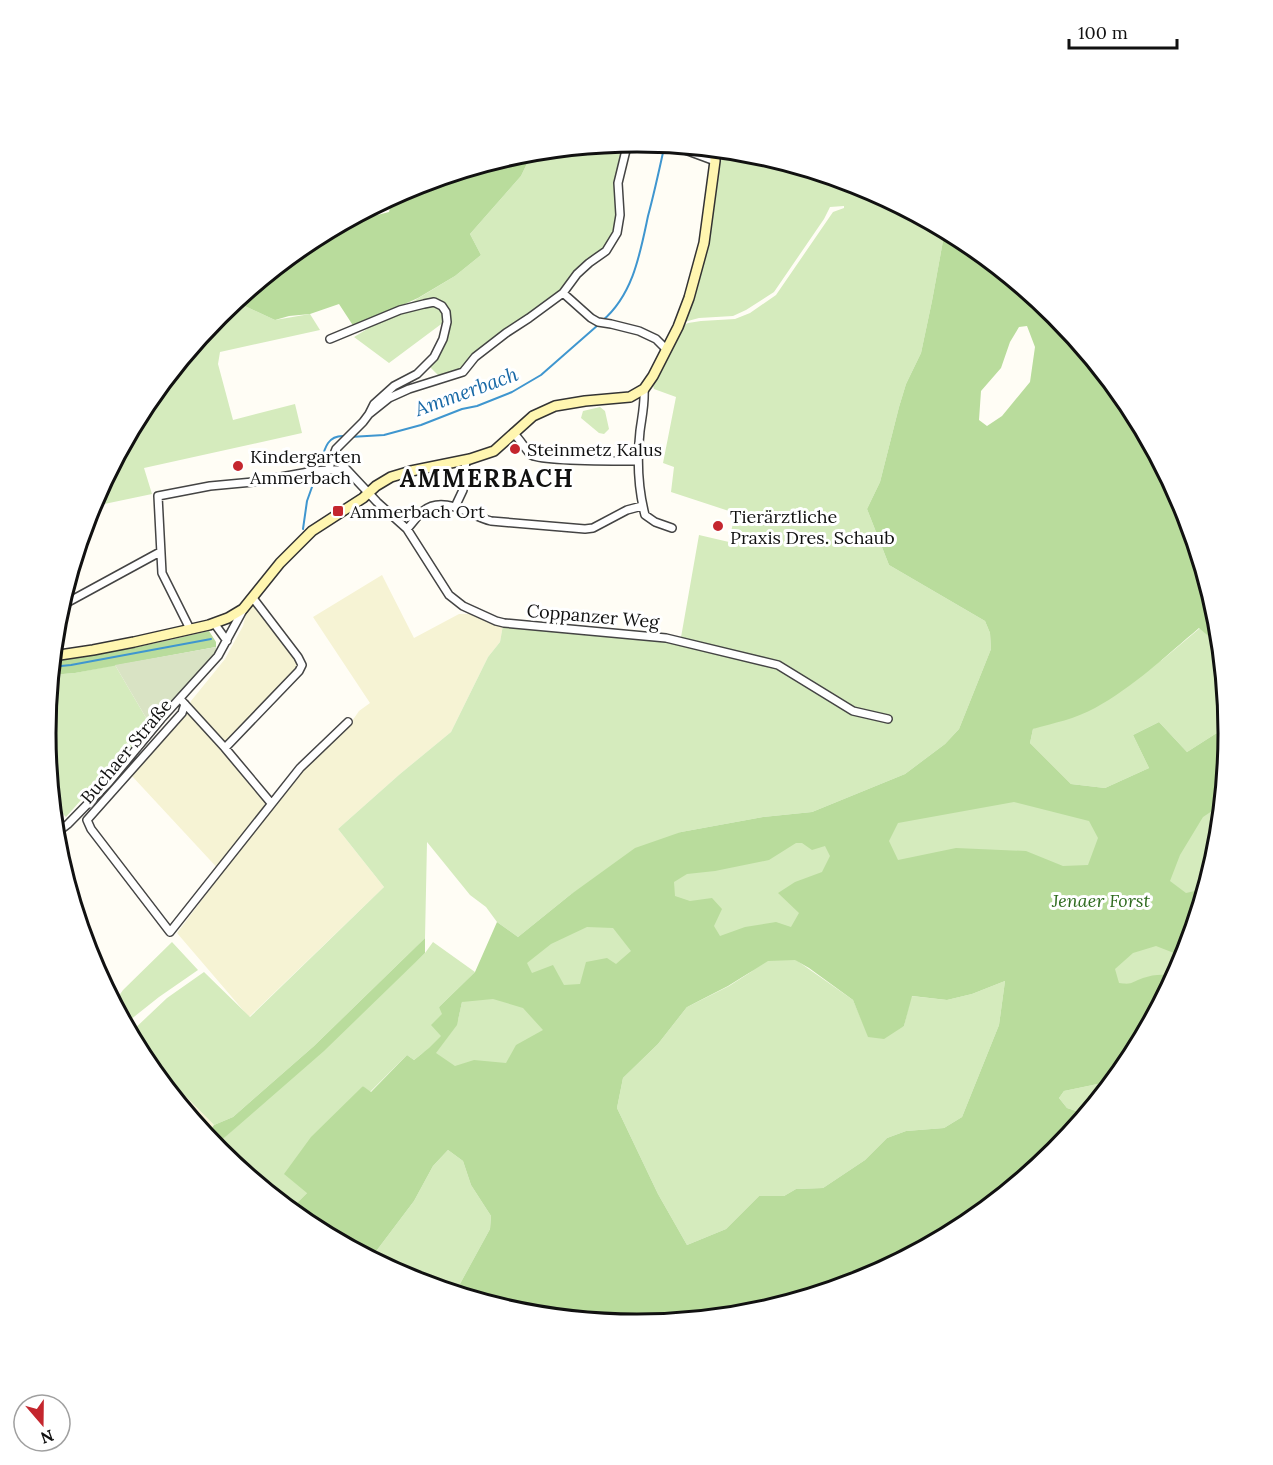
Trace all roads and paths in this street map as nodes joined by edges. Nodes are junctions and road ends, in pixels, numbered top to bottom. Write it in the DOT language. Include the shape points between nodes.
graph roads {
  1 [pos="625,152"];
  2 [pos="699,155"];
  3 [pos="715,157"];
  4 [pos="715,161"];
  5 [pos="563,293"];
  6 [pos="330,339"];
  7 [pos="666,349"];
  8 [pos="644,389"];
  9 [pos="369,414"];
  10 [pos="513,433"];
  11 [pos="333,455"];
  12 [pos="466,460"];
  13 [pos="638,461"];
  14 [pos="326,470"];
  15 [pos="346,470"];
  16 [pos="369,493"];
  17 [pos="642,506"];
  18 [pos="455,507"];
  19 [pos="672,528"];
  20 [pos="407,529"];
  21 [pos="160,552"];
  22 [pos="253,598"];
  23 [pos="71,600"];
  24 [pos="243,609"];
  25 [pos="214,623"];
  26 [pos="190,629"];
  27 [pos="227,642"];
  28 [pos="60,655"];
  29 [pos="182,702"];
  30 [pos="888,719"];
  31 [pos="348,722"];
  32 [pos="225,748"];
  33 [pos="271,803"];
  34 [pos="64,827"];
  1 -- 5 [label="street" via="618,183 617,233 606,251 577,274"];
  2 -- 4 [label="street"];
  3 -- 4 [label="main road"];
  4 -- 7 [label="main road" via="704,243 689,298"];
  5 -- 7 [label="street" via="598,322 639,331"];
  5 -- 9 [label="street" via="506,333 463,372 409,388"];
  6 -- 9 [label="street" via="424,304 434,302 446,312 443,339 434,357 417,374 394,386"];
  7 -- 8 [label="main road"];
  8 -- 10 [label="main road" via="630,397 555,406 533,416"];
  8 -- 13 [label="street"];
  9 -- 11 [label="street"];
  10 -- 12 [label="main road" via="494,451"];
  10 -- 13 [label="street" via="534,456"];
  11 -- 14 [label="street"];
  11 -- 15 [label="street, Coppanzer Weg"];
  12 -- 16 [label="main road" via="399,474"];
  12 -- 18 [label="street" via="463,490"];
  13 -- 17 [label="street"];
  14 -- 15 [label="street"];
  14 -- 21 [label="street" via="158,496"];
  15 -- 16 [label="street, Coppanzer Weg"];
  16 -- 20 [label="street, Coppanzer Weg"];
  16 -- 22 [label="main road" via="312,531 280,562"];
  17 -- 18 [label="street" via="585,529 492,521"];
  17 -- 19 [label="street" via="645,515"];
  18 -- 20 [label="street" via="434,504"];
  20 -- 30 [label="street, Coppanzer Weg" via="449,595 496,621 666,638 778,665 854,711"];
  21 -- 23 [label="street"];
  21 -- 26 [label="street" via="162,573"];
  22 -- 24 [label="main road"];
  22 -- 32 [label="street" via="302,665"];
  24 -- 25 [label="main road"];
  24 -- 27 [label="street, Buchaer Straße"];
  25 -- 26 [label="main road"];
  25 -- 27 [label="street"];
  26 -- 28 [label="main road"];
  27 -- 29 [label="street, Buchaer Straße"];
  29 -- 32 [label="street"];
  29 -- 33 [label="street, Buchaer Straße" via="182,713 87,819 170,932"];
  29 -- 34 [label="street, Buchaer Straße"];
  31 -- 33 [label="street" via="300,768"];
  32 -- 33 [label="street"];
}
